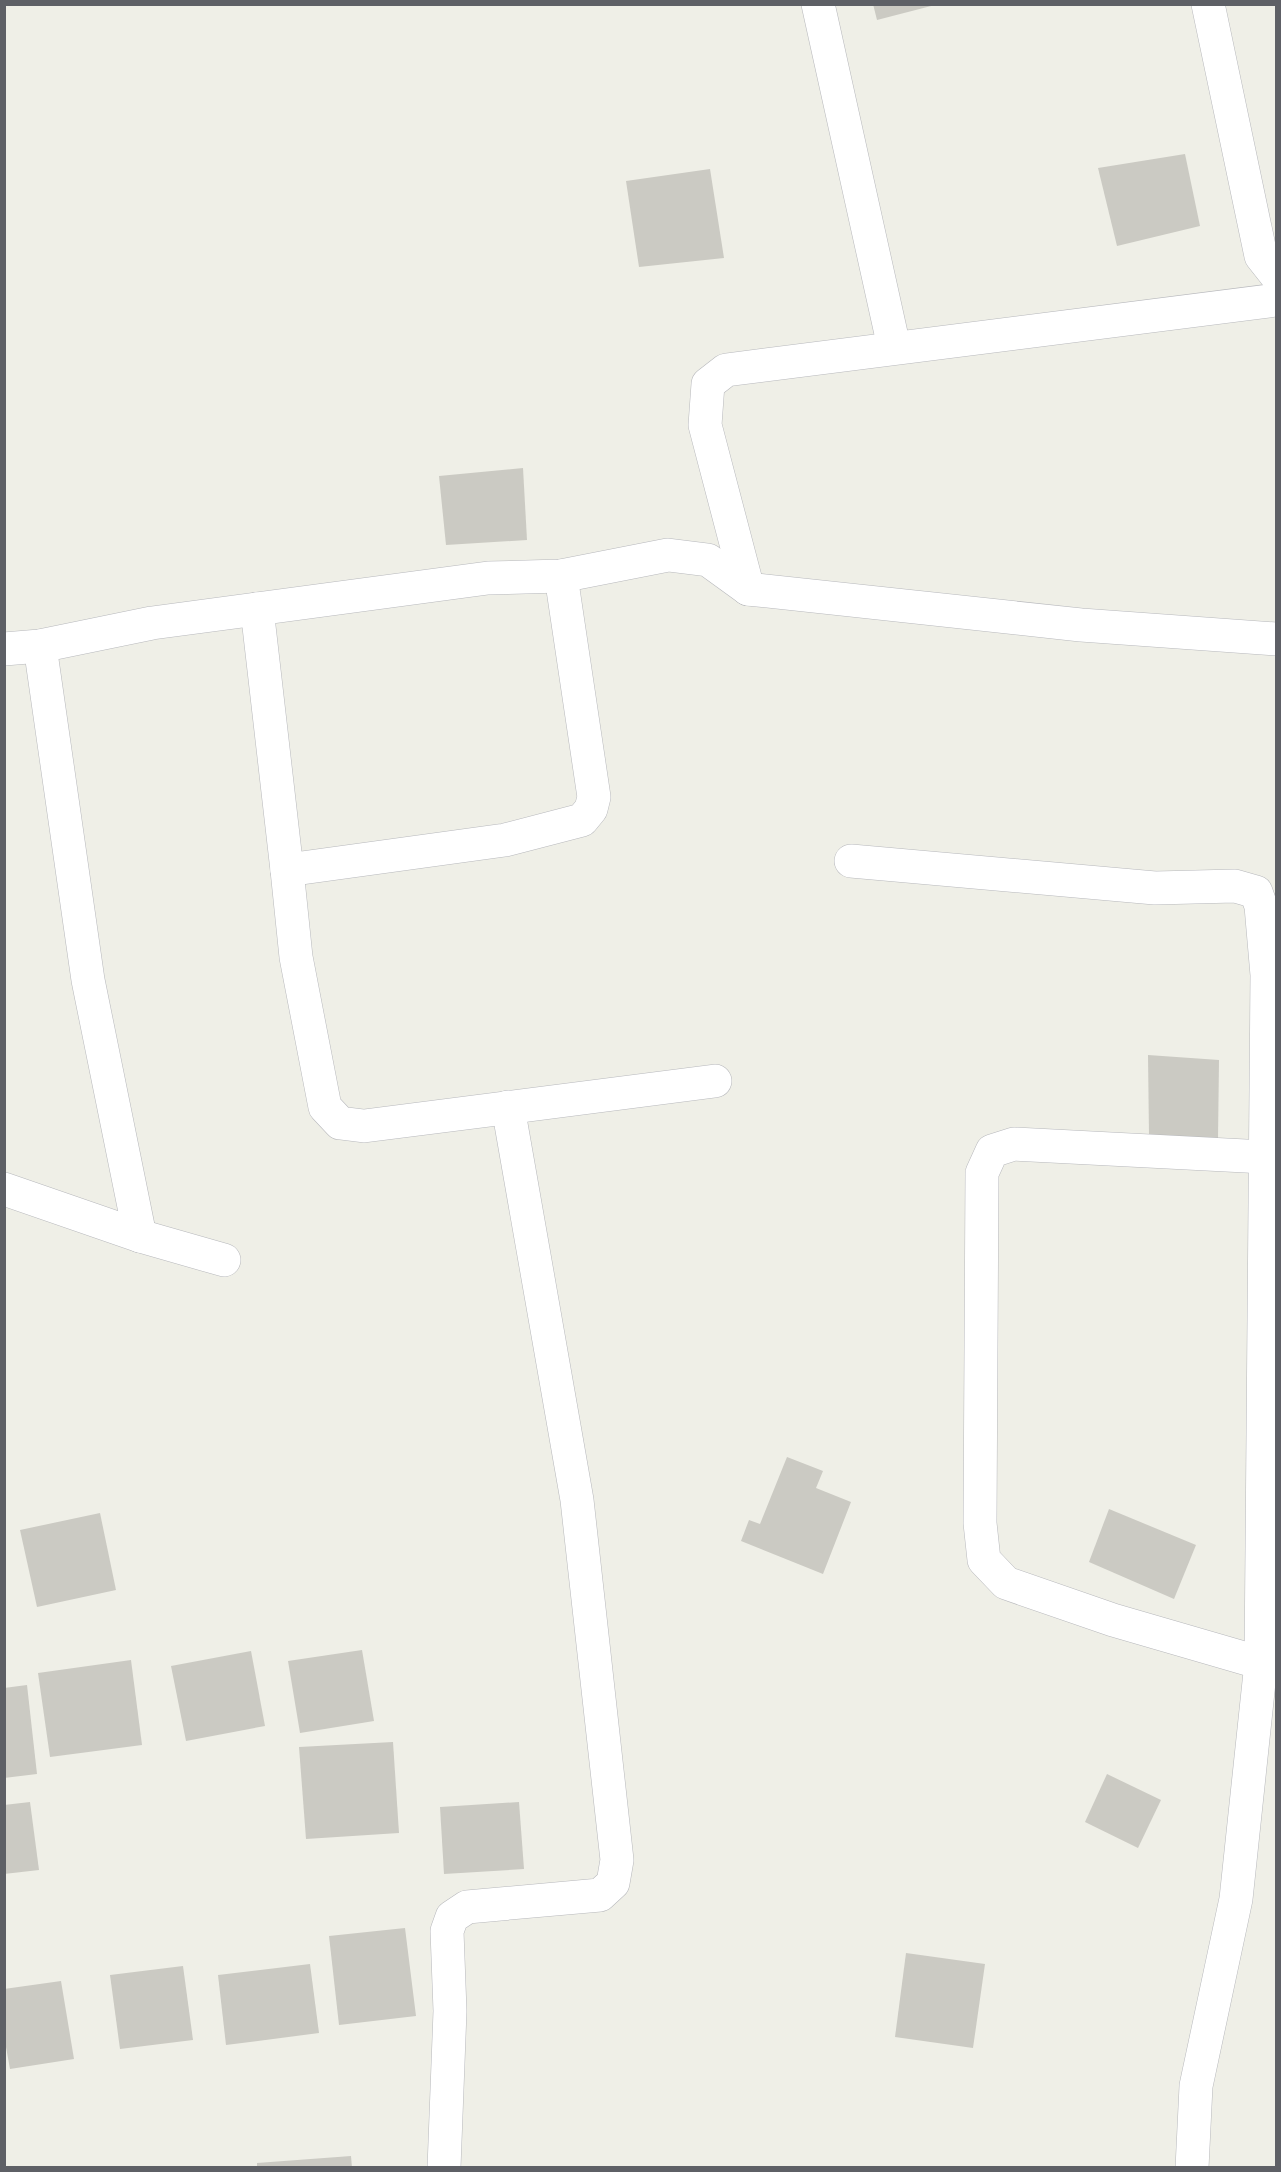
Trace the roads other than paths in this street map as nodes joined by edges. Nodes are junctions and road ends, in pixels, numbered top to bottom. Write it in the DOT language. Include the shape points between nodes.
graph roads {
  1 [pos="818,4"];
  2 [pos="1208,4"];
  3 [pos="1276,274"];
  4 [pos="1276,300"];
  5 [pos="894,347"];
  6 [pos="561,576"];
  7 [pos="748,589"];
  8 [pos="257,609"];
  9 [pos="1276,639"];
  10 [pos="40,646"];
  11 [pos="4,649"];
  12 [pos="851,861"];
  13 [pos="287,870"];
  14 [pos="715,1081"];
  15 [pos="508,1107"];
  16 [pos="1265,1157"];
  17 [pos="4,1189"];
  18 [pos="141,1236"];
  19 [pos="224,1260"];
  20 [pos="1261,1663"];
  21 [pos="444,2168"];
  22 [pos="1192,2168"];
  1 -- 5 [label="street"];
  2 -- 3 [label="street" via="1261,256"];
  4 -- 5 [label="street"];
  5 -- 7 [label="street" via="726,370 708,384 705,425"];
  6 -- 7 [label="street" via="668,555 708,560"];
  6 -- 8 [label="street" via="488,578"];
  6 -- 13 [label="street" via="594,796 591,809 582,820 506,840"];
  7 -- 9 [label="street" via="1081,625"];
  8 -- 10 [label="street" via="152,623"];
  8 -- 13 [label="street"];
  10 -- 11 [label="street"];
  10 -- 18 [label="street" via="88,980"];
  12 -- 16 [label="street" via="1155,888 1235,886 1256,892 1261,906 1267,975"];
  13 -- 15 [label="street" via="296,957 325,1107 340,1123 364,1126"];
  14 -- 15 [label="street"];
  15 -- 21 [label="street" via="577,1500 616,1860 613,1883 600,1895 467,1907 452,1917 447,1931 450,2011"];
  16 -- 20 [label="street"];
  16 -- 20 [label="street" via="1014,1144 992,1151 982,1173 980,1523 984,1560 1006,1583 1113,1620"];
  17 -- 18 [label="street"];
  18 -- 19 [label="street"];
  20 -- 22 [label="street" via="1236,1899 1196,2086"];
}
